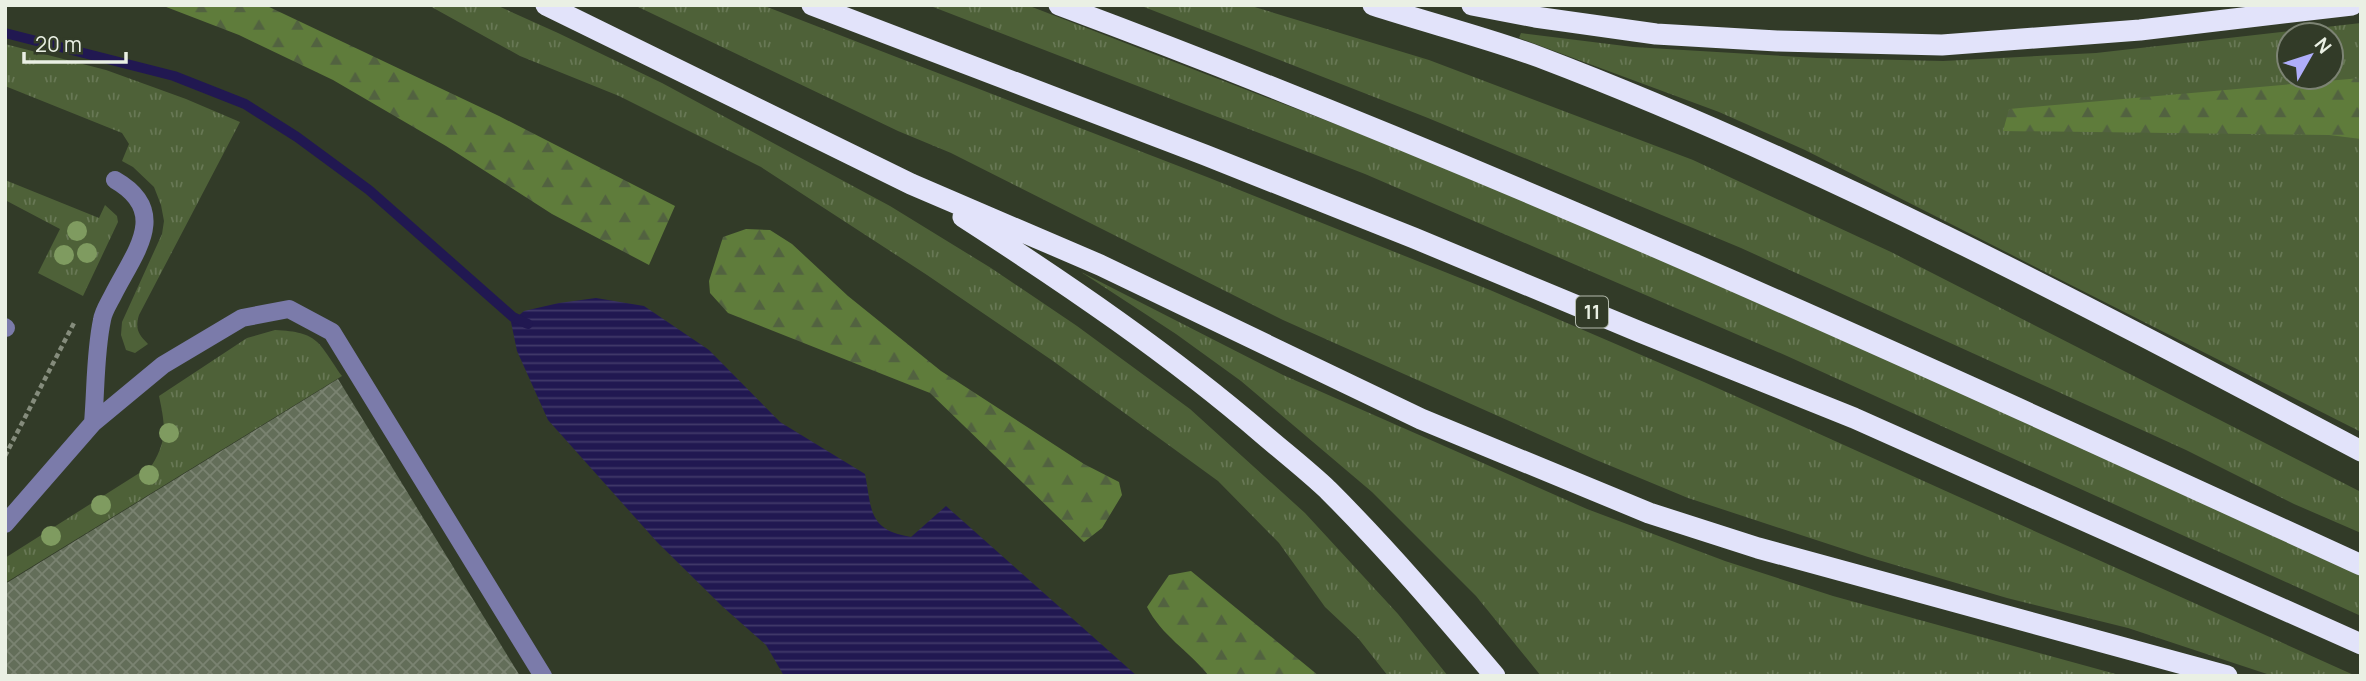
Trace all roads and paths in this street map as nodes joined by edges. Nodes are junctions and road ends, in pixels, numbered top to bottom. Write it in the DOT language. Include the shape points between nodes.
graph roads {
  1 [pos="545,5"];
  2 [pos="812,5"];
  3 [pos="1059,5"];
  4 [pos="1373,5"];
  5 [pos="1472,5"];
  6 [pos="2352,5"];
  7 [pos="116,180"];
  8 [pos="911,184"];
  9 [pos="93,423"];
  10 [pos="2361,451"];
  11 [pos="5,524"];
  12 [pos="2361,565"];
  13 [pos="2361,644"];
  14 [pos="543,676"];
  15 [pos="1495,676"];
  16 [pos="2227,676"];
  1 -- 8 [label="highway"];
  2 -- 13 [label="highway, 11" via="1193,150 1854,418"];
  3 -- 12 [label="highway" via="1326,109 1702,267"];
  4 -- 10 [label="highway" via="1537,57 1712,127 2010,268"];
  5 -- 6 [label="highway" via="1656,34 1941,45 2140,30"];
  7 -- 9 [label="street" via="142,204 147,219 102,318"];
  8 -- 15 [label="highway" via="1128,328 1228,404 1326,489 1411,577"];
  8 -- 16 [label="highway" via="1100,265 1421,419 1649,513 1758,548"];
  9 -- 11 [label="street"];
  9 -- 14 [label="street" via="163,365 242,318 289,309 332,332"];
}
